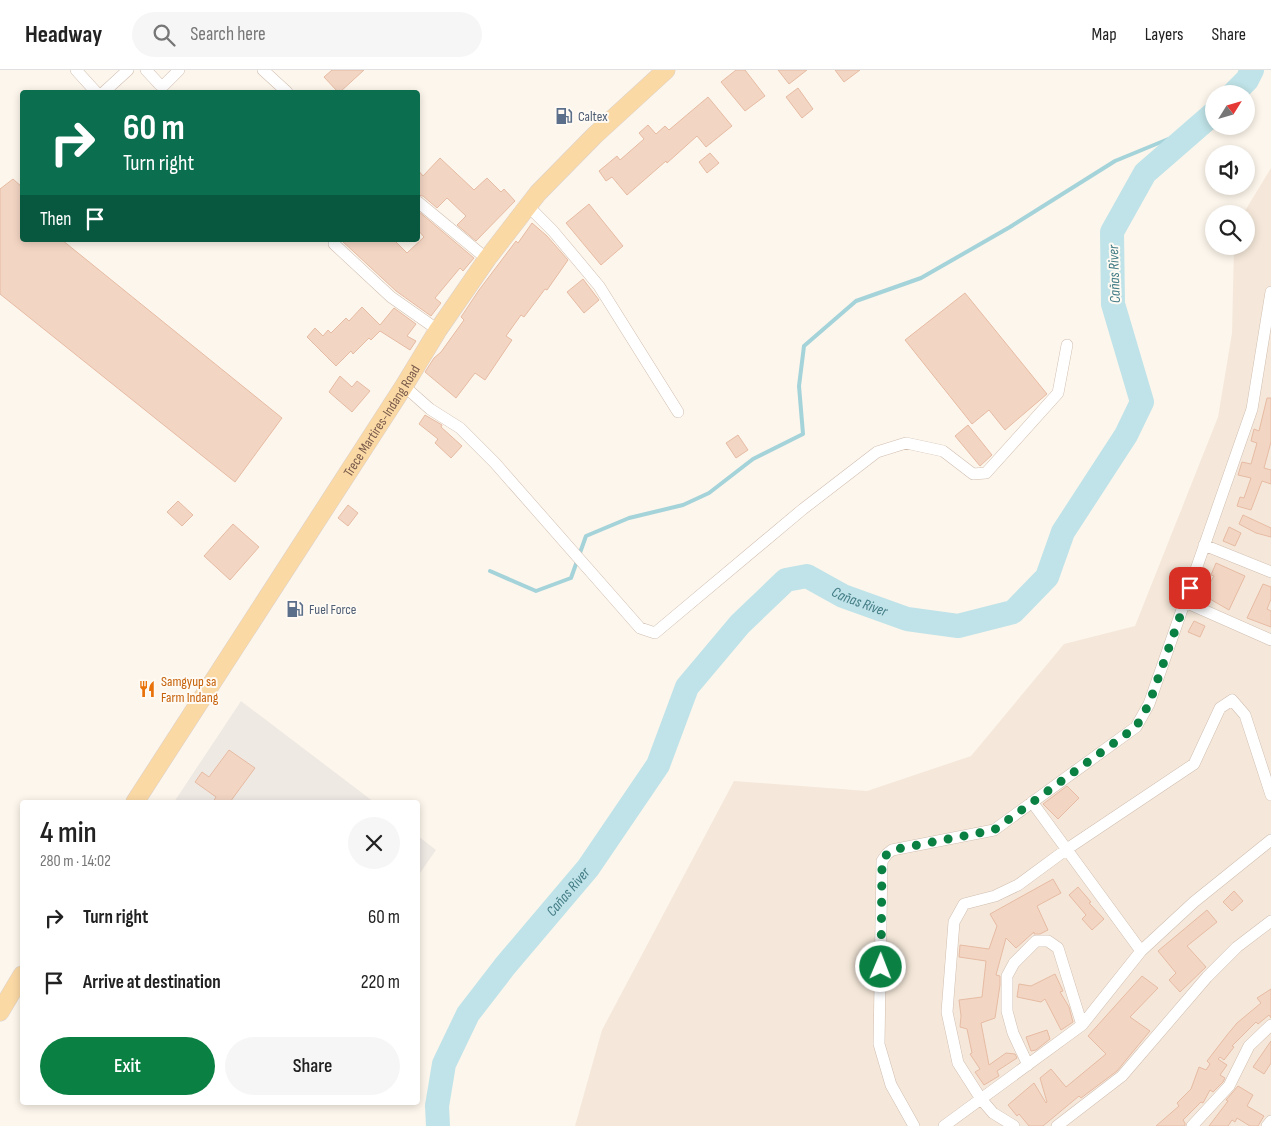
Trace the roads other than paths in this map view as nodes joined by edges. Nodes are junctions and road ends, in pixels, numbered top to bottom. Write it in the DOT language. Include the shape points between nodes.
graph roads {
  1 [pos="76,70"];
  2 [pos="128,70"];
  3 [pos="146,70"];
  4 [pos="179,70"];
  5 [pos="263,70"];
  6 [pos="666,70"];
  7 [pos="94,90"];
  8 [pos="106,90"];
  9 [pos="285,90"];
  10 [pos="420,204"];
  11 [pos="528,206"];
  12 [pos="334,244"];
  13 [pos="487,259"];
  14 [pos="1271,292"];
  15 [pos="438,330"];
  16 [pos="1067,344"];
  17 [pos="404,386"];
  18 [pos="678,412"];
  19 [pos="1204,545"];
  20 [pos="1271,572"];
  21 [pos="1184,602"];
  22 [pos="1271,640"];
  23 [pos="1271,794"];
  24 [pos="136,800"];
  25 [pos="1032,802"];
  26 [pos="1271,840"];
  27 [pos="1067,849"];
  28 [pos="1271,921"];
  29 [pos="1141,951"];
  30 [pos="20,978"];
  31 [pos="0,1012"];
  32 [pos="1082,1025"];
  33 [pos="1271,1025"];
  34 [pos="1028,1065"];
  35 [pos="981,1099"];
  36 [pos="1271,1121"];
  37 [pos="914,1126"];
  38 [pos="944,1126"];
  39 [pos="1014,1126"];
  40 [pos="1058,1126"];
  41 [pos="1192,1126"];
  42 [pos="1267,1126"];
  1 -- 7 [label="street"];
  2 -- 8 [label="street"];
  3 -- 4 [label="street" via="164,85"];
  5 -- 9 [label="street"];
  6 -- 11 [label="main road, Trece Martires-Indang Road" via="551,178"];
  10 -- 13 [label="street"];
  11 -- 13 [label="main road, Trece Martires-Indang Road"];
  11 -- 18 [label="street" via="599,286"];
  12 -- 15 [label="street" via="391,297"];
  13 -- 15 [label="main road, Trece Martires-Indang Road"];
  14 -- 19 [label="street" via="1252,409"];
  15 -- 17 [label="main road, Trece Martires-Indang Road"];
  16 -- 17 [label="street" via="1058,393 986,473 973,474 943,451 906,443 877,452 655,633 640,628 495,462 460,428 430,410"];
  17 -- 24 [label="main road, Trece Martires-Indang Road"];
  19 -- 20 [label="street"];
  19 -- 21 [label="street"];
  21 -- 22 [label="street"];
  21 -- 25 [label="street" via="1149,704 1136,727"];
  23 -- 27 [label="street" via="1245,715 1232,700 1220,708 1194,764"];
  25 -- 27 [label="street"];
  25 -- 37 [label="street" via="994,830 892,850 882,861 879,1044 891,1085"];
  26 -- 29 [label="street" via="1194,902"];
  27 -- 29 [label="street"];
  27 -- 35 [label="street" via="1018,885 995,896 964,904 954,922 947,1012 958,1063"];
  28 -- 40 [label="street" via="1206,977 1122,1076"];
  29 -- 32 [label="street"];
  30 -- 31 [label="main road"];
  32 -- 34 [label="street"];
  32 -- 34 [label="street" via="1058,948 1048,941 1036,941 1014,963 1007,976 1007,1011"];
  33 -- 41 [label="street" via="1249,1046 1229,1086"];
  34 -- 35 [label="street"];
  35 -- 38 [label="street"];
  35 -- 39 [label="street" via="993,1113"];
  36 -- 42 [label="street"];
}
